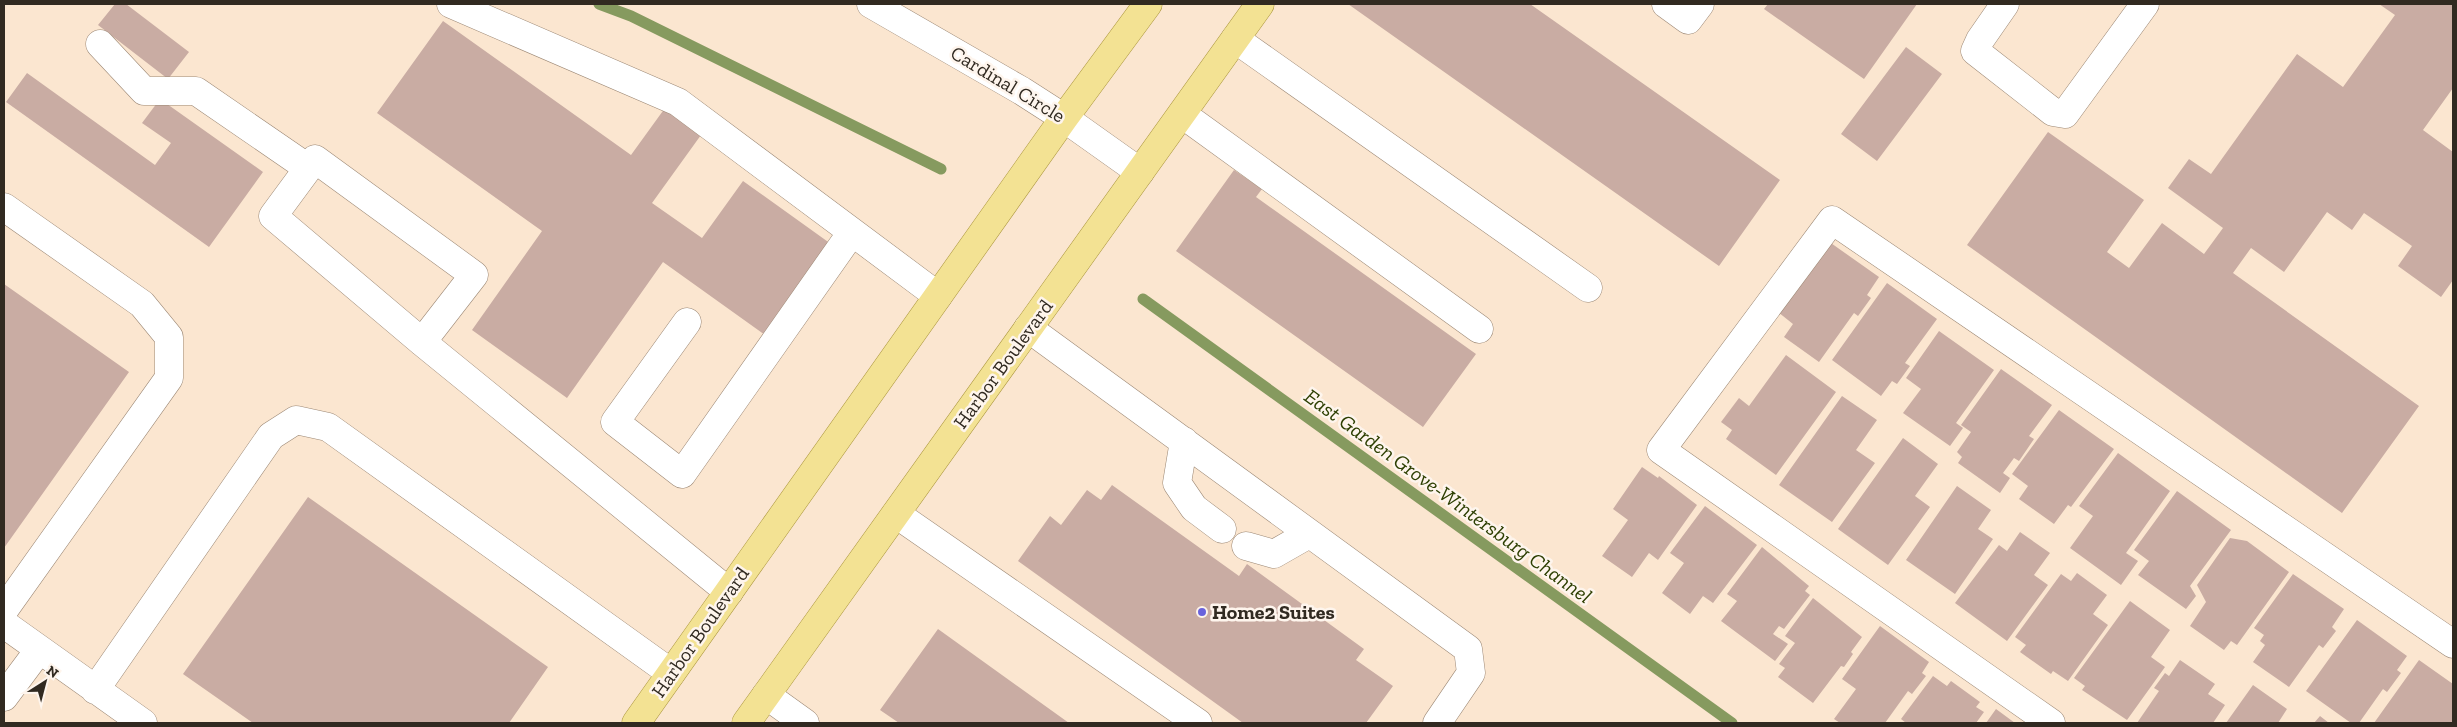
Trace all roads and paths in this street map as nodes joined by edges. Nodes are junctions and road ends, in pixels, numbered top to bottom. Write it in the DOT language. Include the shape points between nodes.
graph roads {
  1 [pos="451,4"];
  2 [pos="871,4"];
  3 [pos="1148,4"];
  4 [pos="1260,4"];
  5 [pos="1666,4"];
  6 [pos="1700,4"];
  7 [pos="2005,4"];
  8 [pos="2145,4"];
  9 [pos="1235,39"];
  10 [pos="100,44"];
  11 [pos="1182,114"];
  12 [pos="1064,118"];
  13 [pos="308,168"];
  14 [pos="1140,172"];
  15 [pos="4,207"];
  16 [pos="852,232"];
  17 [pos="1588,288"];
  18 [pos="938,296"];
  19 [pos="686,322"];
  20 [pos="1028,328"];
  21 [pos="1479,329"];
  22 [pos="422,342"];
  23 [pos="1184,441"];
  24 [pos="896,514"];
  25 [pos="1222,529"];
  26 [pos="1309,534"];
  27 [pos="1246,546"];
  28 [pos="729,592"];
  29 [pos="4,610"];
  30 [pos="4,624"];
  31 [pos="2453,644"];
  32 [pos="39,650"];
  33 [pos="672,672"];
  34 [pos="95,690"];
  35 [pos="766,695"];
  36 [pos="4,697"];
  37 [pos="142,723"];
  38 [pos="636,723"];
  39 [pos="746,723"];
  40 [pos="805,723"];
  41 [pos="1198,723"];
  42 [pos="1437,723"];
  43 [pos="2051,723"];
  1 -- 16 [label="street" via="678,102"];
  2 -- 12 [label="street, Cardinal Circle"];
  3 -- 12 [label="main road, Harbor Boulevard"];
  4 -- 9 [label="main road, Harbor Boulevard"];
  5 -- 6 [label="street" via="1688,20"];
  7 -- 8 [label="street" via="1975,51 2053,112 2066,114"];
  9 -- 11 [label="main road, Harbor Boulevard"];
  9 -- 17 [label="street"];
  10 -- 13 [label="street" via="144,91 196,91"];
  11 -- 14 [label="main road, Harbor Boulevard"];
  11 -- 21 [label="street"];
  12 -- 14 [label="street, Cardinal Circle"];
  12 -- 18 [label="main road, Harbor Boulevard"];
  13 -- 22 [label="street" via="273,216"];
  13 -- 22 [label="street" via="315,159 474,275"];
  14 -- 20 [label="main road, Harbor Boulevard"];
  15 -- 29 [label="street" via="142,304 169,337 169,378"];
  16 -- 18 [label="street"];
  16 -- 19 [label="street" via="682,474 615,422"];
  18 -- 28 [label="main road, Harbor Boulevard"];
  20 -- 23 [label="street"];
  20 -- 24 [label="main road, Harbor Boulevard"];
  22 -- 28 [label="street"];
  23 -- 25 [label="street" via="1177,483 1194,508"];
  23 -- 26 [label="street"];
  24 -- 35 [label="main road, Harbor Boulevard"];
  24 -- 41 [label="street"];
  26 -- 27 [label="street" via="1274,554"];
  26 -- 42 [label="street" via="1468,649 1471,673"];
  28 -- 33 [label="main road, Harbor Boulevard"];
  30 -- 32 [label="street"];
  31 -- 43 [label="street" via="1832,220 1662,450"];
  32 -- 34 [label="street"];
  32 -- 36 [label="street"];
  33 -- 34 [label="street" via="328,427 296,420 271,436"];
  33 -- 38 [label="main road, Harbor Boulevard"];
  34 -- 37 [label="street"];
  35 -- 39 [label="main road, Harbor Boulevard"];
  35 -- 40 [label="street"];
}
